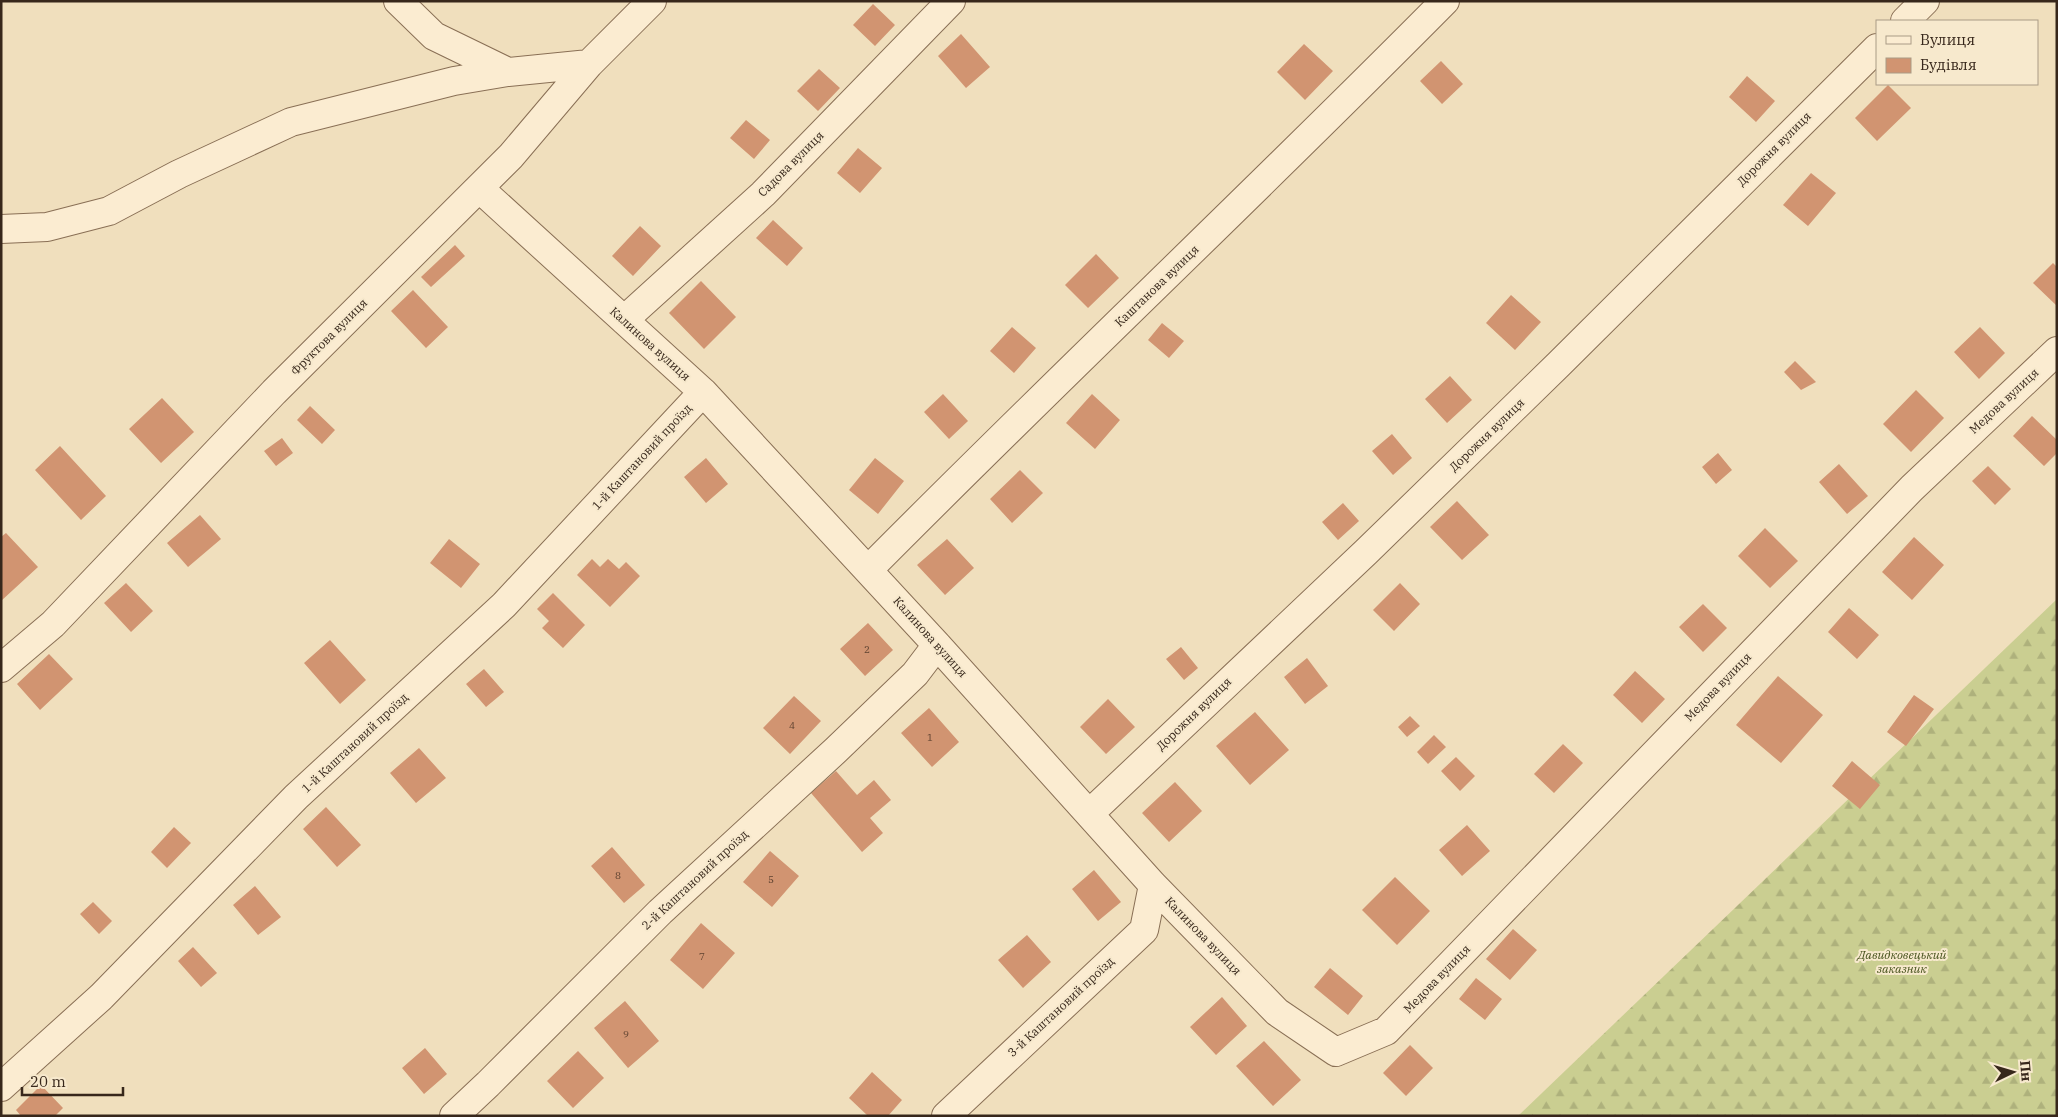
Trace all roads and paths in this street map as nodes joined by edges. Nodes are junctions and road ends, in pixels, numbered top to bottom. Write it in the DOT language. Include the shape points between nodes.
graph roads {
  1 [pos="398,1"];
  2 [pos="652,1"];
  3 [pos="951,1"];
  4 [pos="1445,1"];
  5 [pos="1925,1"];
  6 [pos="1906,20"];
  7 [pos="1876,49"];
  8 [pos="589,64"];
  9 [pos="508,72"];
  10 [pos="479,188"];
  11 [pos="1,229"];
  12 [pos="624,320"];
  13 [pos="2057,351"];
  14 [pos="703,392"];
  15 [pos="868,570"];
  16 [pos="937,645"];
  17 [pos="1,668"];
  18 [pos="1090,814"];
  19 [pos="1153,885"];
  20 [pos="1386,1031"];
  21 [pos="1,1088"];
  22 [pos="454,1116"];
  23 [pos="946,1116"];
  1 -- 9 [label="street" via="434,36"];
  2 -- 8 [label="street, Фруктова вулиця"];
  3 -- 12 [label="street, Садова вулиця" via="763,194"];
  4 -- 15 [label="street, Каштанова вулиця"];
  5 -- 6 [label="street"];
  7 -- 18 [label="street, Дорожня вулиця" via="1374,545"];
  8 -- 9 [label="street"];
  8 -- 10 [label="street, Фруктова вулиця" via="511,156"];
  9 -- 11 [label="street" via="454,81 291,122 109,211 47,227"];
  10 -- 12 [label="street, Калинова вулиця"];
  10 -- 17 [label="street, Фруктова вулиця" via="274,392 53,624"];
  12 -- 14 [label="street, Калинова вулиця"];
  13 -- 20 [label="street, Медова вулиця" via="1912,488"];
  14 -- 15 [label="street, Калинова вулиця"];
  14 -- 21 [label="street, 1-й Каштановий проїзд" via="504,605 296,797 101,997"];
  15 -- 16 [label="street, Калинова вулиця"];
  16 -- 18 [label="street, Калинова вулиця"];
  16 -- 22 [label="street, 2-й Каштановий проїзд" via="915,674 660,912"];
  18 -- 19 [label="street, Калинова вулиця"];
  19 -- 20 [label="street, Калинова вулиця" via="1277,1012 1336,1052"];
  19 -- 23 [label="street, 3-й Каштановий проїзд" via="1144,930"];
}
